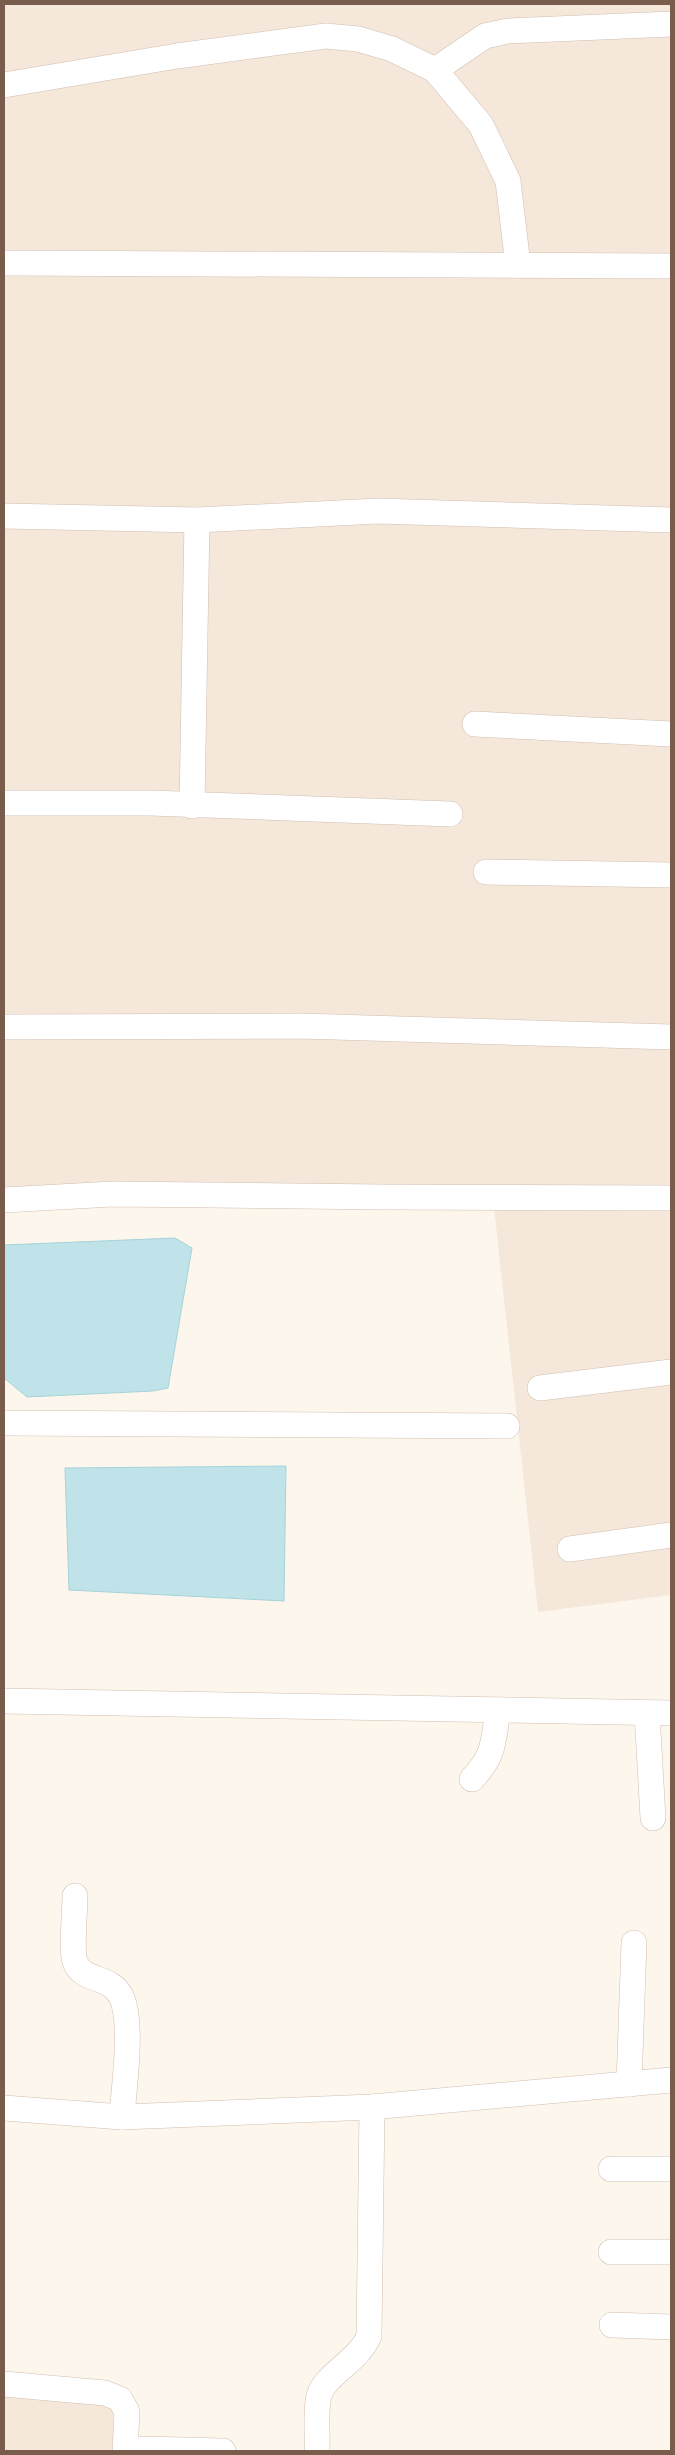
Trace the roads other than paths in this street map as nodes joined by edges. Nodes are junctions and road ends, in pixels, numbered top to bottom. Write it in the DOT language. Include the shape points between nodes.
graph roads {
  1 [pos="671,24"];
  2 [pos="435,70"];
  3 [pos="4,85"];
  4 [pos="4,263"];
  5 [pos="518,265"];
  6 [pos="671,266"];
  7 [pos="4,516"];
  8 [pos="198,520"];
  9 [pos="671,520"];
  10 [pos="475,724"];
  11 [pos="671,734"];
  12 [pos="4,803"];
  13 [pos="192,806"];
  14 [pos="450,814"];
  15 [pos="486,872"];
  16 [pos="671,875"];
  17 [pos="4,1027"];
  18 [pos="671,1037"];
  19 [pos="671,1198"];
  20 [pos="4,1200"];
  21 [pos="671,1372"];
  22 [pos="540,1388"];
  23 [pos="4,1423"];
  24 [pos="507,1426"];
  25 [pos="671,1535"];
  26 [pos="570,1549"];
  27 [pos="4,1701"];
  28 [pos="498,1710"];
  29 [pos="647,1713"];
  30 [pos="671,1713"];
  31 [pos="472,1779"];
  32 [pos="653,1818"];
  33 [pos="75,1896"];
  34 [pos="634,1943"];
  35 [pos="671,2080"];
  36 [pos="629,2084"];
  37 [pos="372,2107"];
  38 [pos="4,2108"];
  39 [pos="122,2117"];
  40 [pos="611,2169"];
  41 [pos="671,2169"];
  42 [pos="611,2252"];
  43 [pos="671,2252"];
  44 [pos="612,2325"];
  45 [pos="671,2327"];
  46 [pos="4,2384"];
  47 [pos="134,2450"];
  48 [pos="222,2451"];
  49 [pos="318,2451"];
  1 -- 2 [label="street" via="508,32 485,36"];
  2 -- 3 [label="street" via="392,49 358,39 326,36 177,56"];
  2 -- 5 [label="street" via="481,125 508,181"];
  4 -- 5 [label="street"];
  5 -- 6 [label="street"];
  7 -- 8 [label="street"];
  8 -- 9 [label="street" via="378,511"];
  8 -- 13 [label="street"];
  10 -- 11 [label="street"];
  12 -- 13 [label="street"];
  13 -- 14 [label="street"];
  15 -- 16 [label="street"];
  17 -- 18 [label="street" via="300,1026"];
  19 -- 20 [label="street" via="113,1194"];
  21 -- 22 [label="street"];
  23 -- 24 [label="street"];
  25 -- 26 [label="street"];
  27 -- 28 [label="street"];
  28 -- 29 [label="street"];
  28 -- 31 [label="street" via="487,1764"];
  29 -- 30 [label="street"];
  29 -- 32 [label="street"];
  33 -- 39 [label="street" via="75,1961 81,1971 112,1983 127,2014"];
  34 -- 36 [label="street"];
  35 -- 36 [label="street"];
  36 -- 37 [label="street"];
  37 -- 39 [label="street"];
  37 -- 49 [label="street" via="369,2336 363,2349 325,2384 318,2396"];
  38 -- 39 [label="street"];
  40 -- 41 [label="street"];
  42 -- 43 [label="street"];
  44 -- 45 [label="street"];
  46 -- 47 [label="street" via="105,2392 120,2398 128,2412"];
  47 -- 48 [label="street"];
}
